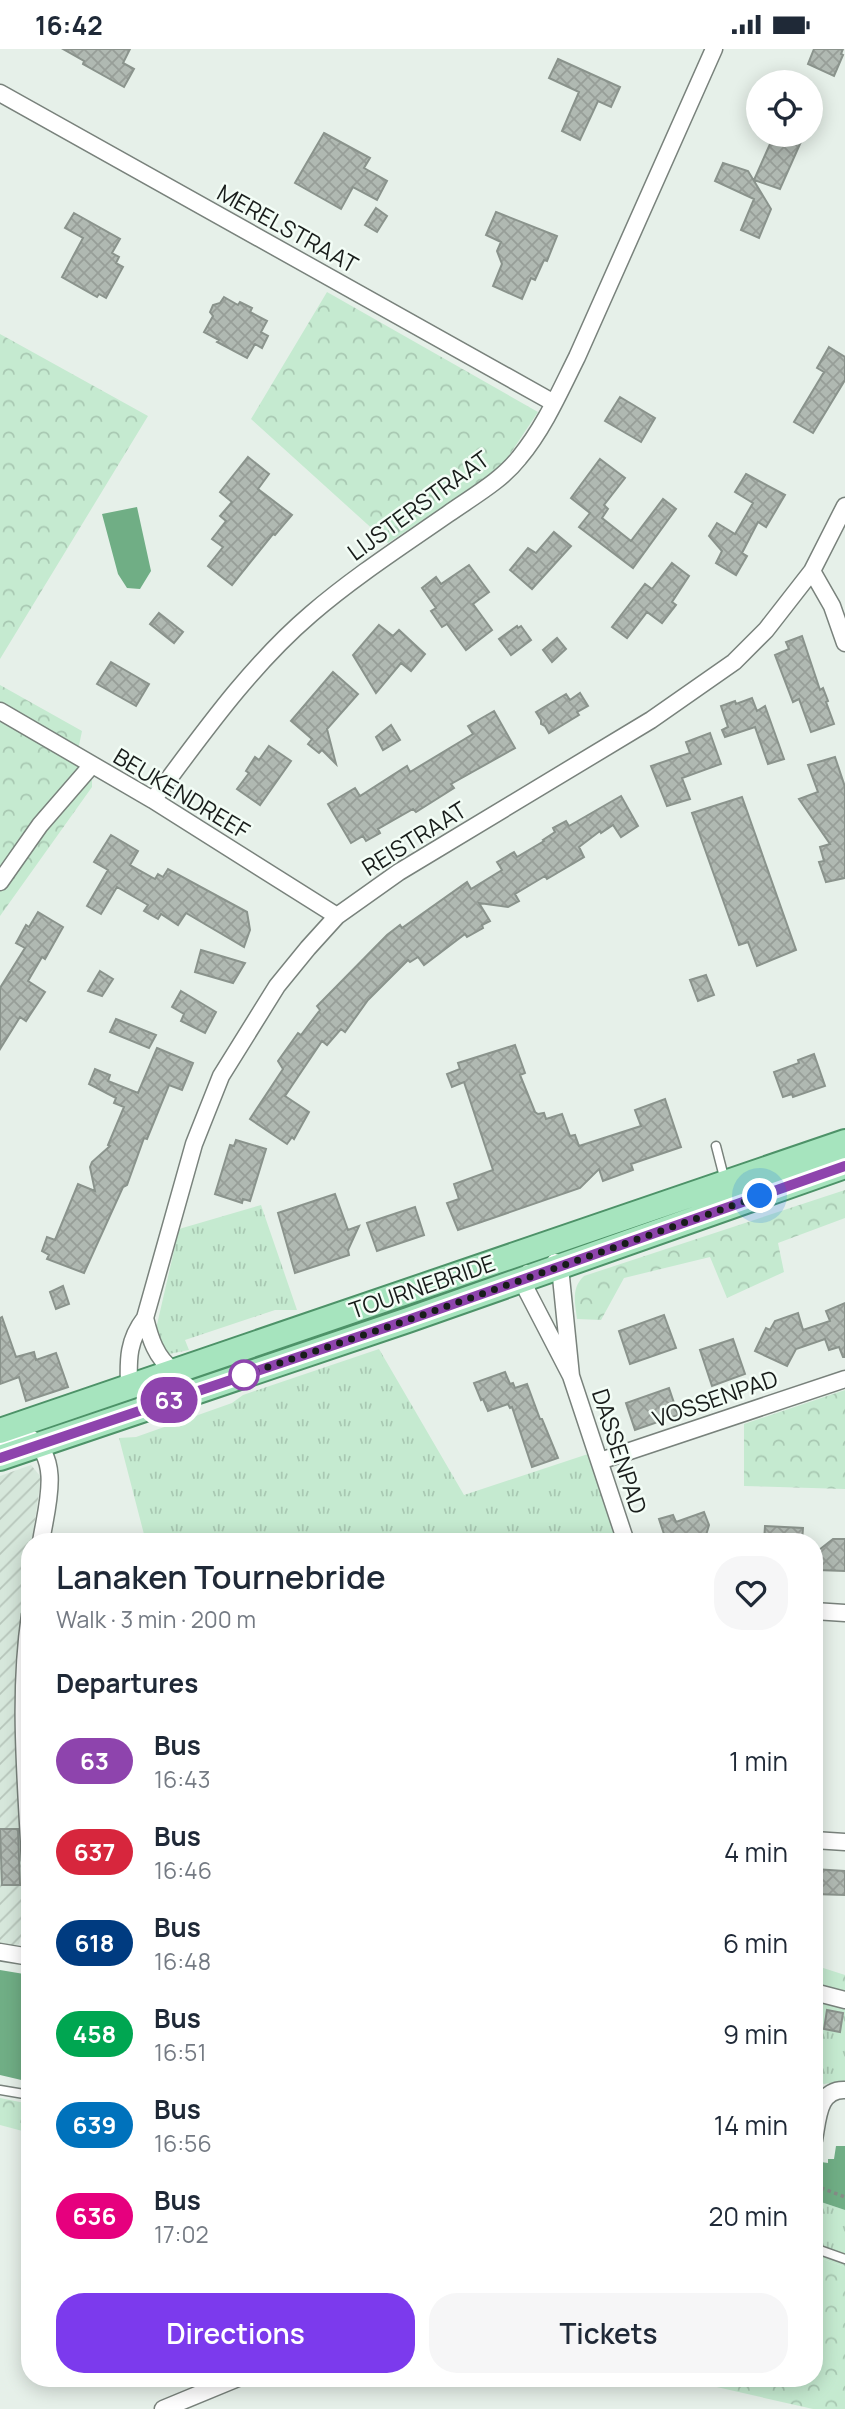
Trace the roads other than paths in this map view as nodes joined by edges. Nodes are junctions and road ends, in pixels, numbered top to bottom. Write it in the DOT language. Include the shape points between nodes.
graph roads {
  1 [pos="714,49"];
  2 [pos="0,93"];
  3 [pos="554,403"];
  4 [pos="845,506"];
  5 [pos="812,571"];
  6 [pos="845,643"];
  7 [pos="0,711"];
  8 [pos="92,765"];
  9 [pos="153,800"];
  10 [pos="0,882"];
  11 [pos="337,916"];
  12 [pos="845,1142"];
  13 [pos="716,1146"];
  14 [pos="845,1166"];
  15 [pos="726,1183"];
  16 [pos="734,1206"];
  17 [pos="538,1247"];
  18 [pos="561,1267"];
  19 [pos="526,1279"];
  20 [pos="145,1318"];
  21 [pos="173,1370"];
  22 [pos="571,1375"];
  23 [pos="845,1379"];
  24 [pos="130,1386"];
  25 [pos="0,1431"];
  26 [pos="0,1445"];
  27 [pos="40,1445"];
  28 [pos="0,1458"];
  29 [pos="600,1461"];
  30 [pos="42,1533"];
  31 [pos="623,1533"];
  32 [pos="823,1612"];
  33 [pos="845,1613"];
  34 [pos="823,1841"];
  35 [pos="845,1842"];
  36 [pos="0,1952"];
  37 [pos="21,1956"];
  38 [pos="823,1994"];
  39 [pos="845,2000"];
  40 [pos="0,2089"];
  41 [pos="845,2090"];
  42 [pos="21,2093"];
  43 [pos="823,2102"];
  44 [pos="823,2251"];
  45 [pos="845,2259"];
  46 [pos="216,2387"];
  47 [pos="163,2409"];
  1 -- 3 [label="street, LIJSTERSTRAAT"];
  2 -- 3 [label="street, MERELSTRAAT"];
  3 -- 9 [label="street, LIJSTERSTRAAT" via="518,460 493,482 355,579 275,648"];
  4 -- 5 [label="street, REISTRAAT"];
  5 -- 6 [label="street" via="832,606"];
  5 -- 11 [label="street, REISTRAAT" via="766,630 696,690 399,871"];
  7 -- 8 [label="street, BEUKENDREEF"];
  8 -- 9 [label="street, BEUKENDREEF"];
  8 -- 10 [label="street" via="40,825"];
  9 -- 11 [label="street, BEUKENDREEF"];
  11 -- 20 [label="street, REISTRAAT" via="277,986 221,1076 194,1144"];
  12 -- 15 [label="main road, TOURNEBRIDE"];
  13 -- 15 [label="lane"];
  14 -- 16 [label="main road, TOURNEBRIDE"];
  15 -- 16 [label="lane"];
  15 -- 17 [label="main road, TOURNEBRIDE"];
  16 -- 18 [label="main road, TOURNEBRIDE"];
  17 -- 18 [label="street"];
  17 -- 19 [label="street"];
  17 -- 21 [label="main road, TOURNEBRIDE"];
  18 -- 19 [label="main road, TOURNEBRIDE"];
  18 -- 22 [label="street, DASSENPAD"];
  19 -- 22 [label="street, DASSENPAD" via="527,1291"];
  19 -- 27 [label="main road, TOURNEBRIDE"];
  20 -- 21 [label="street" via="162,1362"];
  20 -- 24 [label="street, REISTRAAT" via="131,1344"];
  21 -- 24 [label="main road, TOURNEBRIDE"];
  22 -- 29 [label="street, DASSENPAD"];
  23 -- 29 [label="street, VOSSENPAD"];
  24 -- 25 [label="main road, TOURNEBRIDE"];
  26 -- 27 [label="street" via="29,1437"];
  27 -- 28 [label="main road, TOURNEBRIDE"];
  27 -- 30 [label="street" via="51,1475"];
  29 -- 31 [label="street, DASSENPAD"];
  32 -- 33 [label="street"];
  34 -- 35 [label="street"];
  36 -- 37 [label="street"];
  38 -- 39 [label="street"];
  40 -- 42 [label="lane"];
  41 -- 43 [label="street"];
  44 -- 45 [label="lane"];
  46 -- 47 [label="street"];
}
